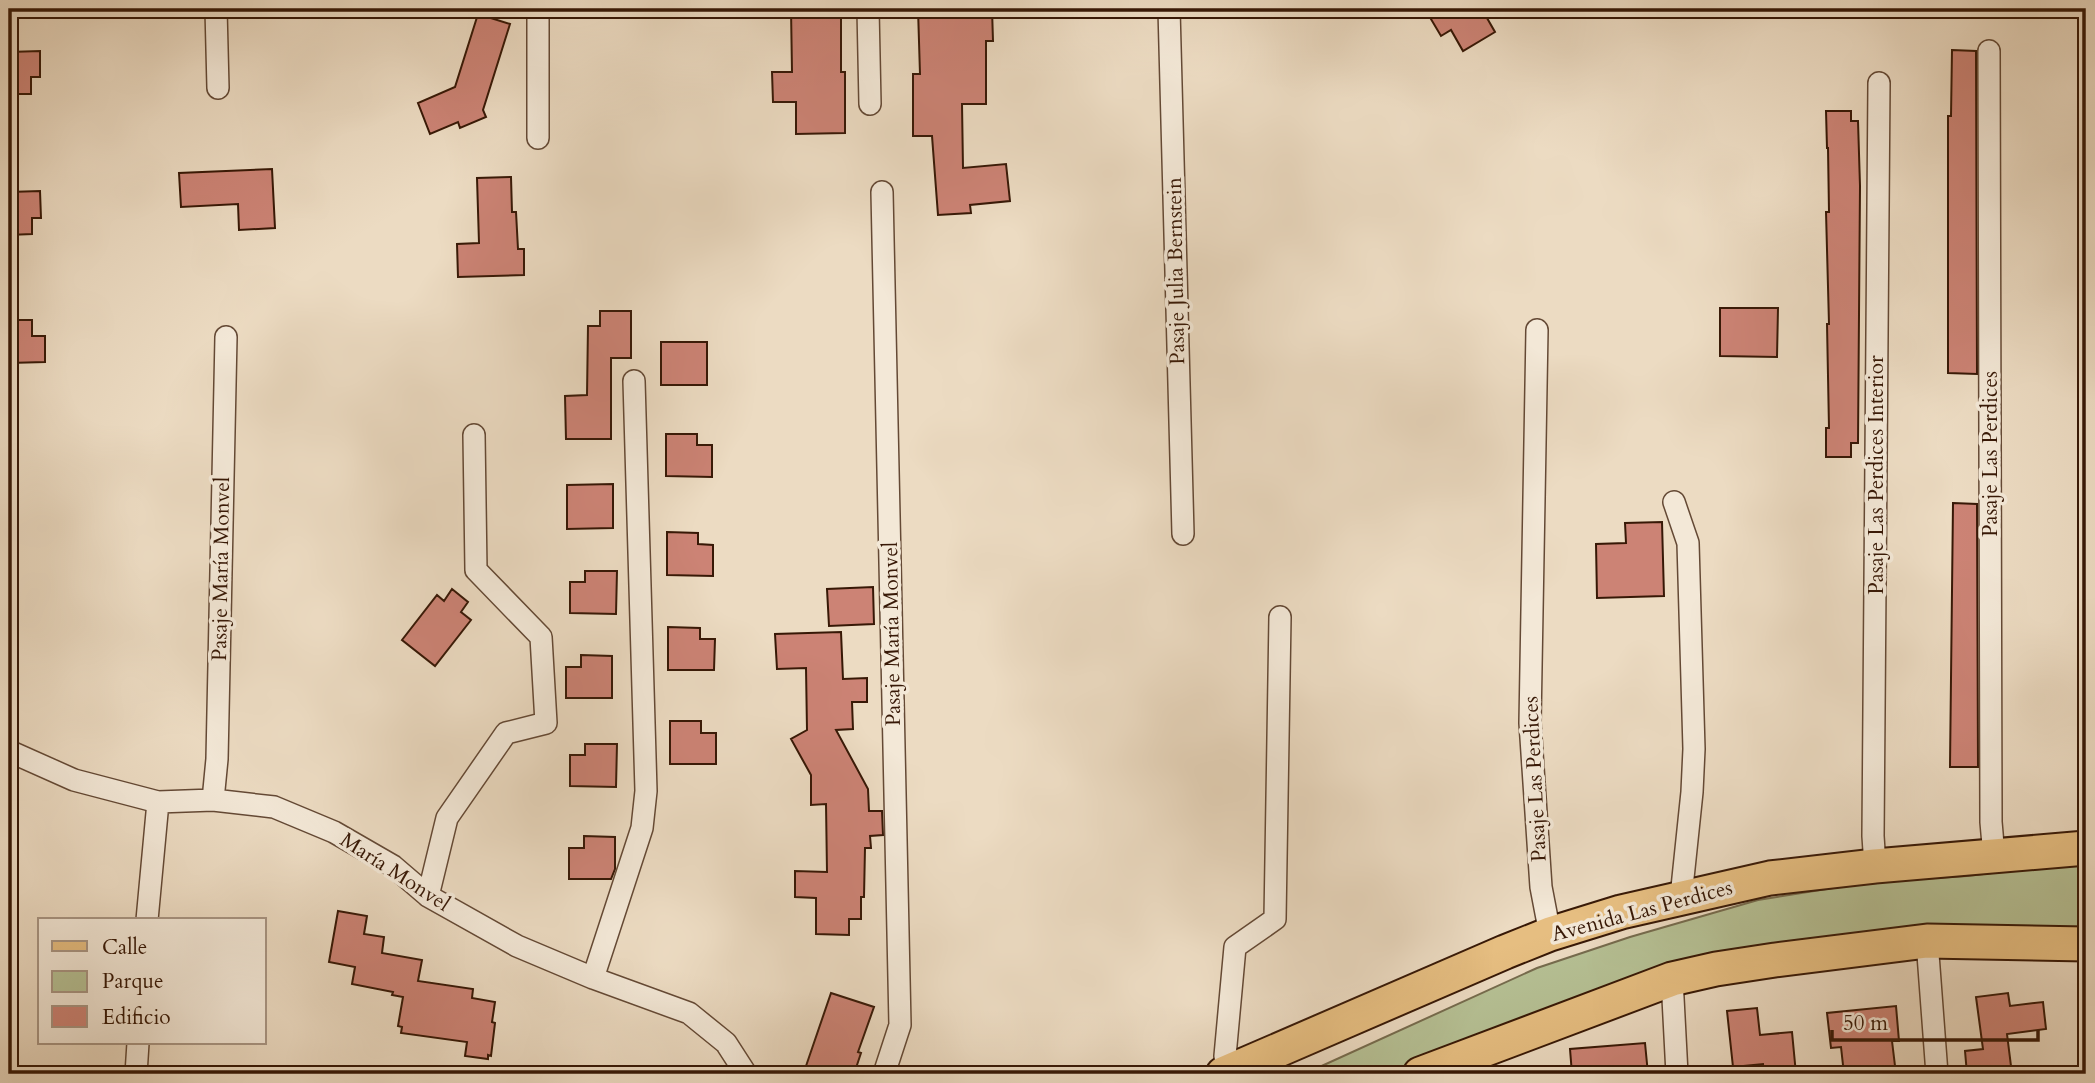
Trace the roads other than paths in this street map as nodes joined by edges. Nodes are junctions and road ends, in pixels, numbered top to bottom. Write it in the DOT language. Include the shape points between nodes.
graph roads {
  1 [pos="216,9"];
  2 [pos="538,9"];
  3 [pos="868,9"];
  4 [pos="1169,9"];
  5 [pos="1989,51"];
  6 [pos="1879,83"];
  7 [pos="218,88"];
  8 [pos="870,104"];
  9 [pos="538,138"];
  10 [pos="882,192"];
  11 [pos="1537,330"];
  12 [pos="226,337"];
  13 [pos="634,381"];
  14 [pos="474,435"];
  15 [pos="1674,502"];
  16 [pos="1183,534"];
  17 [pos="1280,617"];
  18 [pos="9,751"];
  19 [pos="213,800"];
  20 [pos="158,802"];
  21 [pos="2086,848"];
  22 [pos="1994,856"];
  23 [pos="1875,866"];
  24 [pos="428,896"];
  25 [pos="1681,897"];
  26 [pos="147,918"];
  27 [pos="1550,934"];
  28 [pos="1927,941"];
  29 [pos="2086,944"];
  30 [pos="593,978"];
  31 [pos="1672,979"];
  32 [pos="138,1044"];
  33 [pos="1434,1072"];
  34 [pos="1225,1073"];
  35 [pos="135,1074"];
  36 [pos="746,1074"];
  37 [pos="884,1074"];
  38 [pos="1677,1074"];
  39 [pos="1937,1074"];
  1 -- 7 [label="street"];
  2 -- 9 [label="street"];
  3 -- 8 [label="street"];
  4 -- 16 [label="street, Pasaje Julia Bernstein"];
  5 -- 22 [label="street, Pasaje Las Perdices"];
  6 -- 23 [label="street, Pasaje Las Perdices Interior"];
  10 -- 37 [label="street, Pasaje María Monvel" via="900,1024"];
  11 -- 27 [label="street, Pasaje Las Perdices" via="1530,723 1541,887"];
  12 -- 19 [label="street, Pasaje María Monvel"];
  13 -- 30 [label="street" via="646,791 642,828"];
  14 -- 24 [label="street" via="476,569 541,637 546,723 506,733 447,818"];
  15 -- 25 [label="street" via="1688,543 1694,749"];
  17 -- 34 [label="street" via="1275,919 1235,947"];
  18 -- 20 [label="street, María Monvel" via="74,780"];
  19 -- 20 [label="street, María Monvel"];
  19 -- 24 [label="street, María Monvel" via="274,807 334,832 393,866"];
  20 -- 26 [label="street"];
  21 -- 22 [label="main road, Avenida Las Perdices"];
  22 -- 23 [label="main road, Avenida Las Perdices"];
  23 -- 25 [label="main road, Avenida Las Perdices" via="1770,878"];
  24 -- 30 [label="street, María Monvel" via="517,946"];
  25 -- 27 [label="main road, Avenida Las Perdices"];
  27 -- 34 [label="main road, Avenida Las Perdices"];
  28 -- 29 [label="main road"];
  28 -- 31 [label="main road" via="1775,960"];
  28 -- 39 [label="street"];
  30 -- 36 [label="street, María Monvel" via="690,1013 726,1043"];
  31 -- 33 [label="main road"];
  31 -- 38 [label="street"];
  32 -- 35 [label="street"];
}
